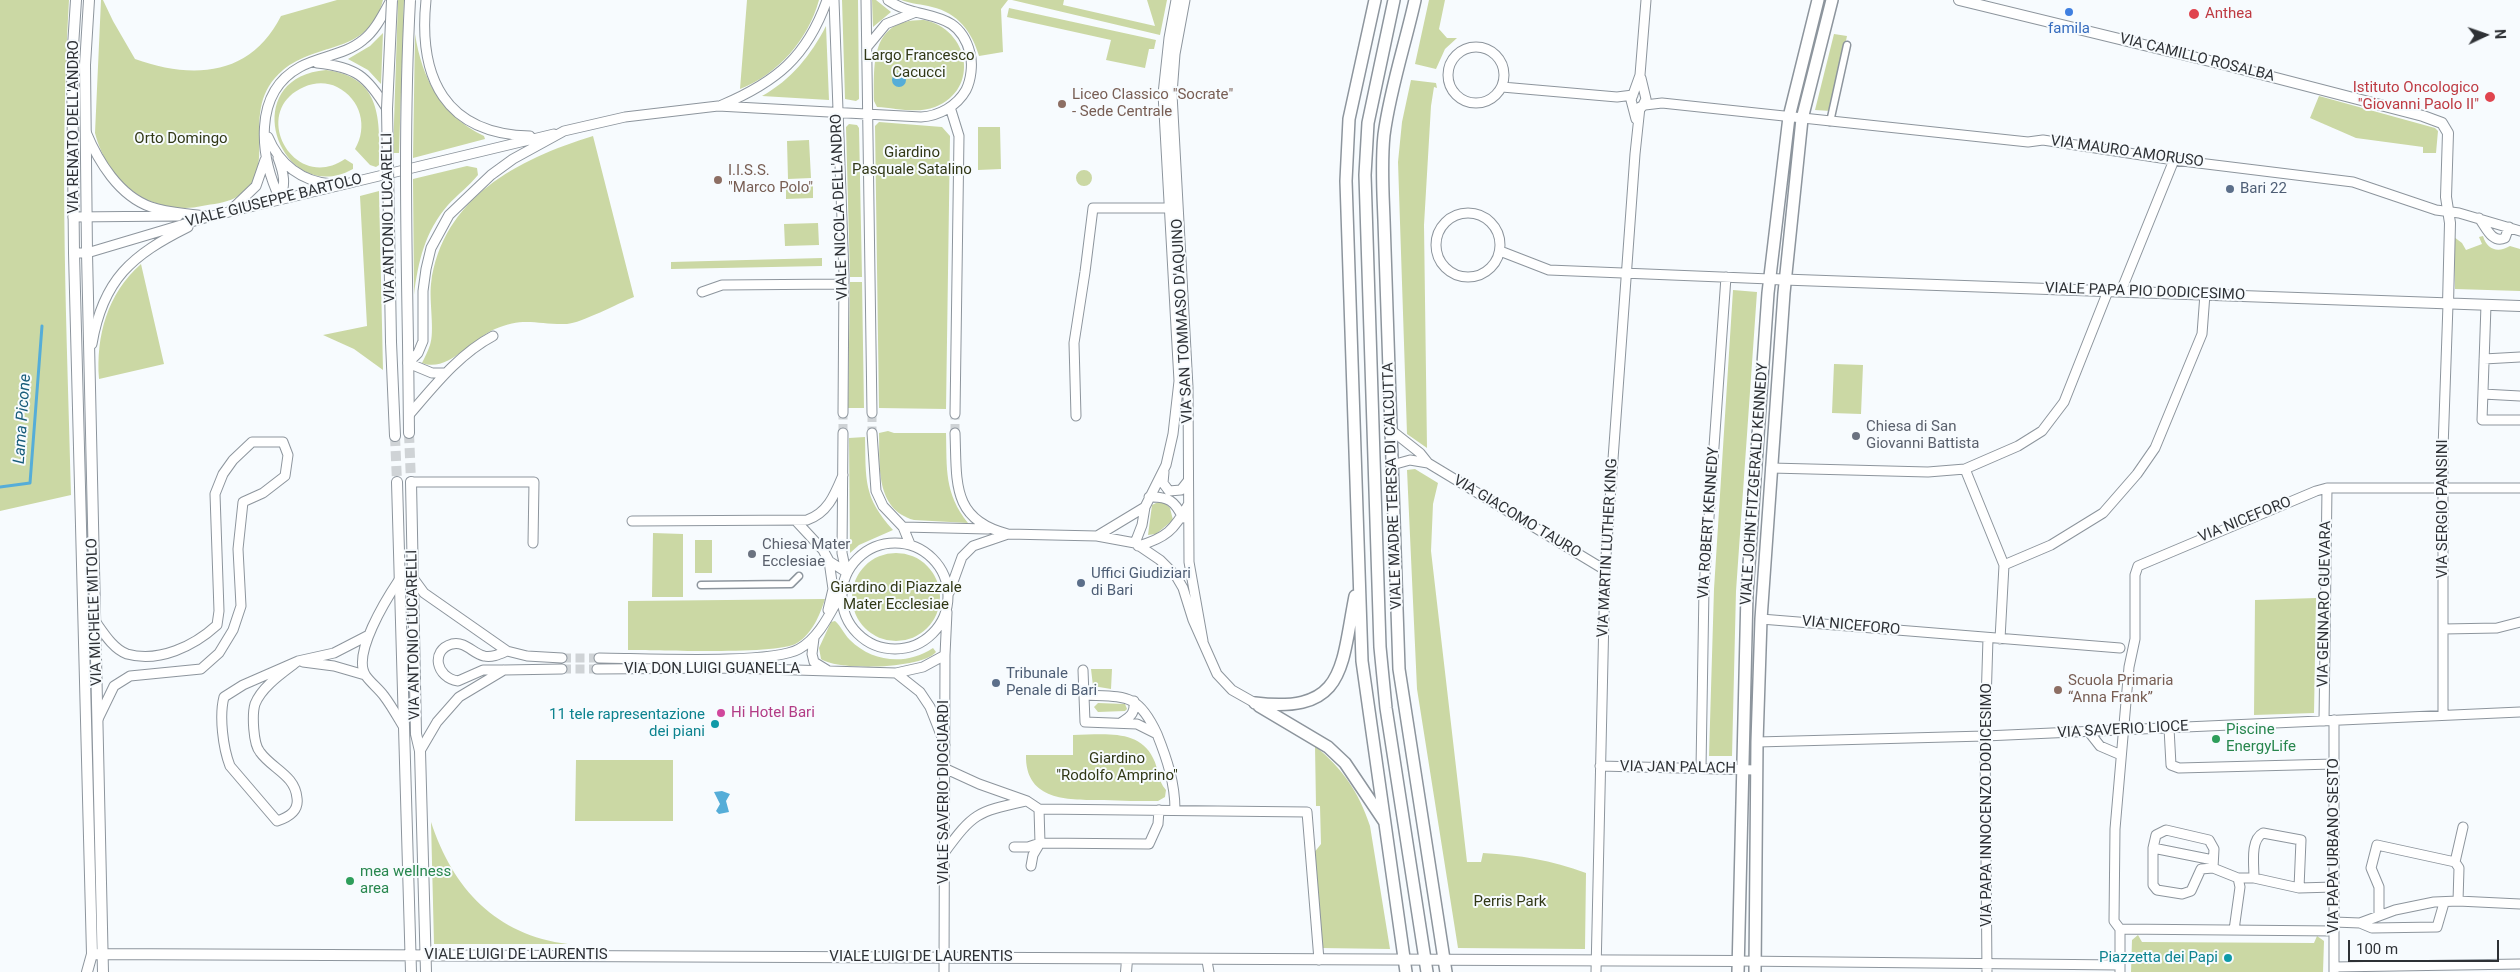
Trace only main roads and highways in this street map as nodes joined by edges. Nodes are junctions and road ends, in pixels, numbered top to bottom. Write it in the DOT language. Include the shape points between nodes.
graph roads {
  1 [pos="1375,0"];
  2 [pos="1415,0"];
  3 [pos="1818,0"];
  4 [pos="1832,0"];
  5 [pos="1393,4"];
  6 [pos="1408,32"];
  7 [pos="1359,580"];
  8 [pos="1386,824"];
  9 [pos="1393,867"];
  10 [pos="1412,874"];
  11 [pos="1738,967"];
  12 [pos="1755,967"];
  13 [pos="1406,972"];
  14 [pos="1427,972"];
  15 [pos="1446,972"];
  1 -- 7 [label="main road" via="1349,119 1346,164"];
  2 -- 6 [label="main road, VIALE MADRE TERESA DI CALCUTTA"];
  3 -- 11 [label="main road, VIALE JOHN FITZGERALD KENNEDY" via="1789,117 1770,279 1746,601"];
  4 -- 12 [label="main road, VIALE JOHN FITZGERALD KENNEDY" via="1802,119 1785,280 1761,619"];
  5 -- 6 [label="main road"];
  5 -- 10 [label="main road, VIALE MADRE TERESA DI CALCUTTA" via="1368,123 1365,175 1380,647 1386,708"];
  6 -- 15 [label="main road, VIALE MADRE TERESA DI CALCUTTA" via="1390,102 1382,166 1400,669"];
  7 -- 8 [label="main road" via="1362,661"];
  7 -- 8 [label="main road" via="1345,653 1328,690 1300,705 1255,703 1328,747 1345,763"];
  8 -- 9 [label="main road"];
  9 -- 10 [label="main road"];
  9 -- 13 [label="main road"];
  10 -- 14 [label="main road, VIALE MADRE TERESA DI CALCUTTA"];
}
